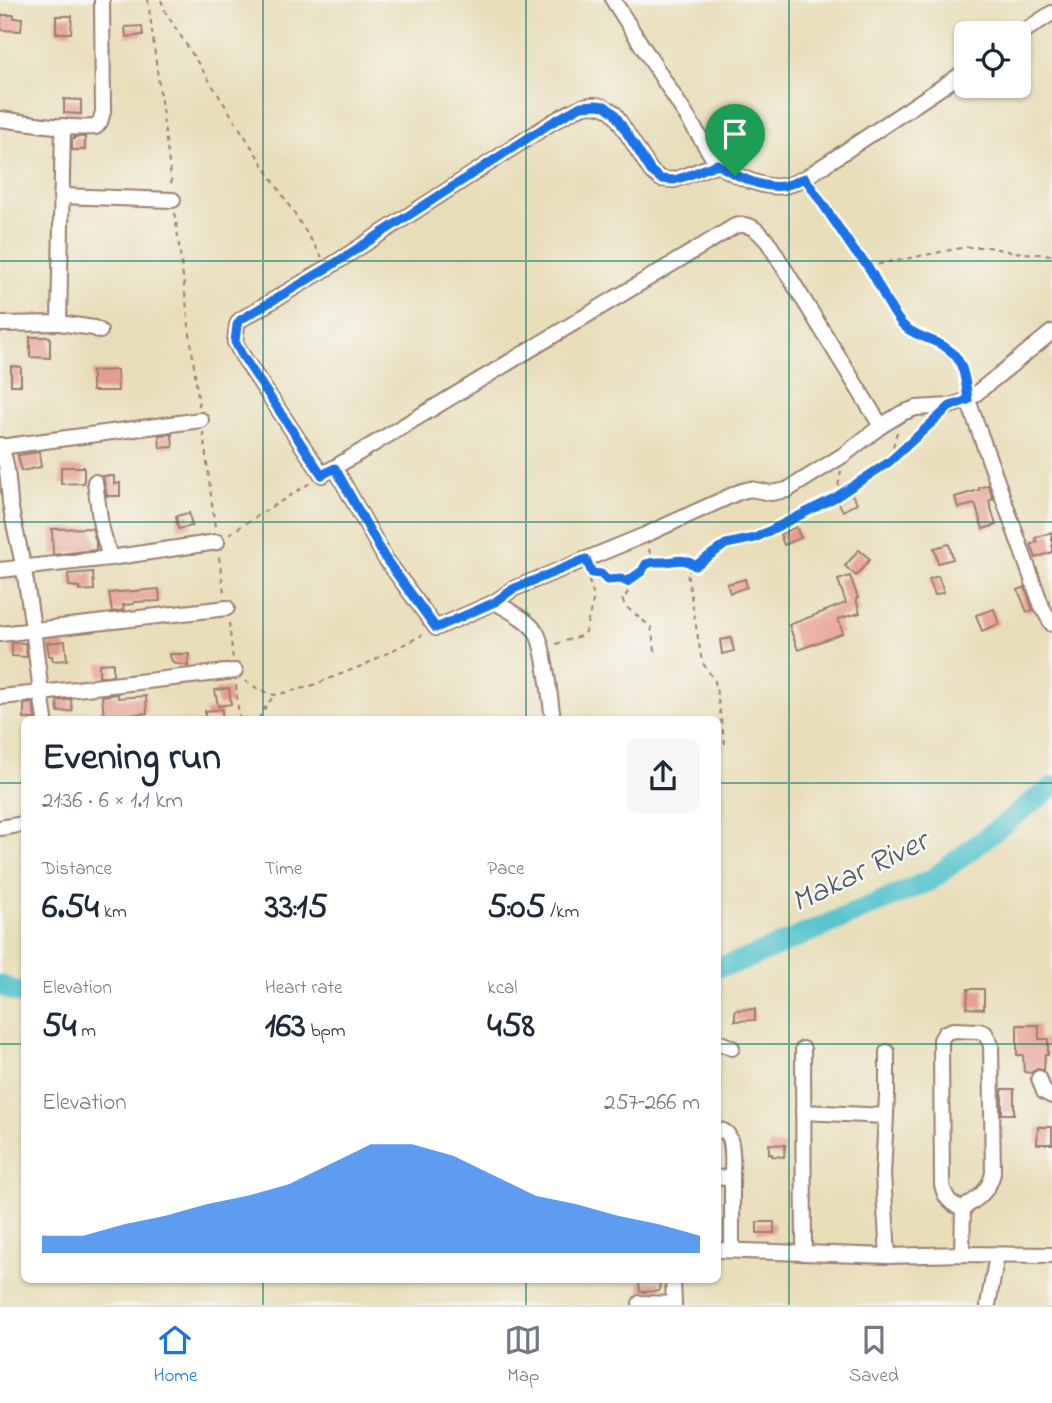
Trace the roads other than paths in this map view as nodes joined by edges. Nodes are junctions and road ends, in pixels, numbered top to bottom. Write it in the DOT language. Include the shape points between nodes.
graph roads {
  1 [pos="102,0"];
  2 [pos="613,0"];
  3 [pos="1052,13"];
  4 [pos="1031,27"];
  5 [pos="954,79"];
  6 [pos="0,119"];
  7 [pos="63,126"];
  8 [pos="717,164"];
  9 [pos="61,196"];
  10 [pos="173,200"];
  11 [pos="59,323"];
  12 [pos="0,324"];
  13 [pos="100,331"];
  14 [pos="1052,332"];
  15 [pos="968,400"];
  16 [pos="201,420"];
  17 [pos="881,426"];
  18 [pos="0,446"];
  19 [pos="329,472"];
  20 [pos="95,482"];
  21 [pos="5,504"];
  22 [pos="216,542"];
  23 [pos="110,558"];
  24 [pos="24,568"];
  25 [pos="0,570"];
  26 [pos="495,602"];
  27 [pos="227,608"];
  28 [pos="1052,624"];
  29 [pos="34,630"];
  30 [pos="0,634"];
  31 [pos="235,671"];
  32 [pos="41,693"];
  33 [pos="0,697"];
  34 [pos="45,716"];
  35 [pos="553,716"];
  36 [pos="21,824"];
  37 [pos="0,828"];
  38 [pos="721,1043"];
  39 [pos="732,1048"];
  40 [pos="803,1049"];
  41 [pos="887,1052"];
  42 [pos="1039,1078"];
  43 [pos="1052,1096"];
  44 [pos="803,1112"];
  45 [pos="886,1116"];
  46 [pos="721,1130"];
  47 [pos="725,1178"];
  48 [pos="963,1209"];
  49 [pos="725,1250"];
  50 [pos="804,1253"];
  51 [pos="962,1254"];
  52 [pos="997,1255"];
  53 [pos="1052,1255"];
  54 [pos="888,1256"];
  55 [pos="673,1283"];
  56 [pos="640,1303"];
  57 [pos="674,1304"];
  58 [pos="988,1305"];
  1 -- 7 [label="street" via="100,122 96,127"];
  2 -- 8 [label="street"];
  3 -- 4 [label="street"];
  5 -- 8 [label="street" via="805,178 783,186 735,176"];
  6 -- 7 [label="street"];
  7 -- 9 [label="street"];
  8 -- 19 [label="street" via="674,180 661,179 651,171 614,113 605,106 581,106 329,267 248,313 240,320 235,342"];
  9 -- 10 [label="street"];
  9 -- 11 [label="street"];
  11 -- 12 [label="street"];
  11 -- 13 [label="street"];
  14 -- 15 [label="street"];
  15 -- 17 [label="street" via="916,408"];
  15 -- 28 [label="street"];
  16 -- 18 [label="street"];
  17 -- 19 [label="street" via="768,242 752,226 740,225"];
  17 -- 26 [label="street" via="787,490 739,492 589,566 513,589"];
  18 -- 21 [label="street" via="7,466"];
  19 -- 26 [label="street" via="436,628"];
  20 -- 23 [label="street"];
  21 -- 24 [label="street"];
  22 -- 23 [label="street"];
  23 -- 24 [label="street"];
  24 -- 25 [label="street"];
  24 -- 29 [label="street"];
  26 -- 35 [label="street" via="536,631"];
  27 -- 29 [label="street"];
  29 -- 30 [label="street"];
  29 -- 32 [label="street"];
  31 -- 32 [label="street"];
  32 -- 33 [label="street"];
  32 -- 34 [label="street"];
  36 -- 37 [label="street"];
  38 -- 39 [label="street"];
  40 -- 44 [label="street"];
  41 -- 45 [label="street"];
  42 -- 43 [label="street" via="1044,1092"];
  44 -- 45 [label="street"];
  44 -- 50 [label="street"];
  45 -- 54 [label="street" via="883,1175"];
  46 -- 47 [label="street" via="731,1138"];
  47 -- 49 [label="street"];
  48 -- 48 [label="street" via="982,1196 993,1173 991,1045 979,1031 947,1031 941,1040 942,1185 949,1201"];
  48 -- 51 [label="street"];
  49 -- 50 [label="street"];
  50 -- 54 [label="street"];
  51 -- 52 [label="street"];
  51 -- 54 [label="street"];
  52 -- 53 [label="street"];
  52 -- 58 [label="street"];
  55 -- 57 [label="street"];
  56 -- 57 [label="street"];
}
